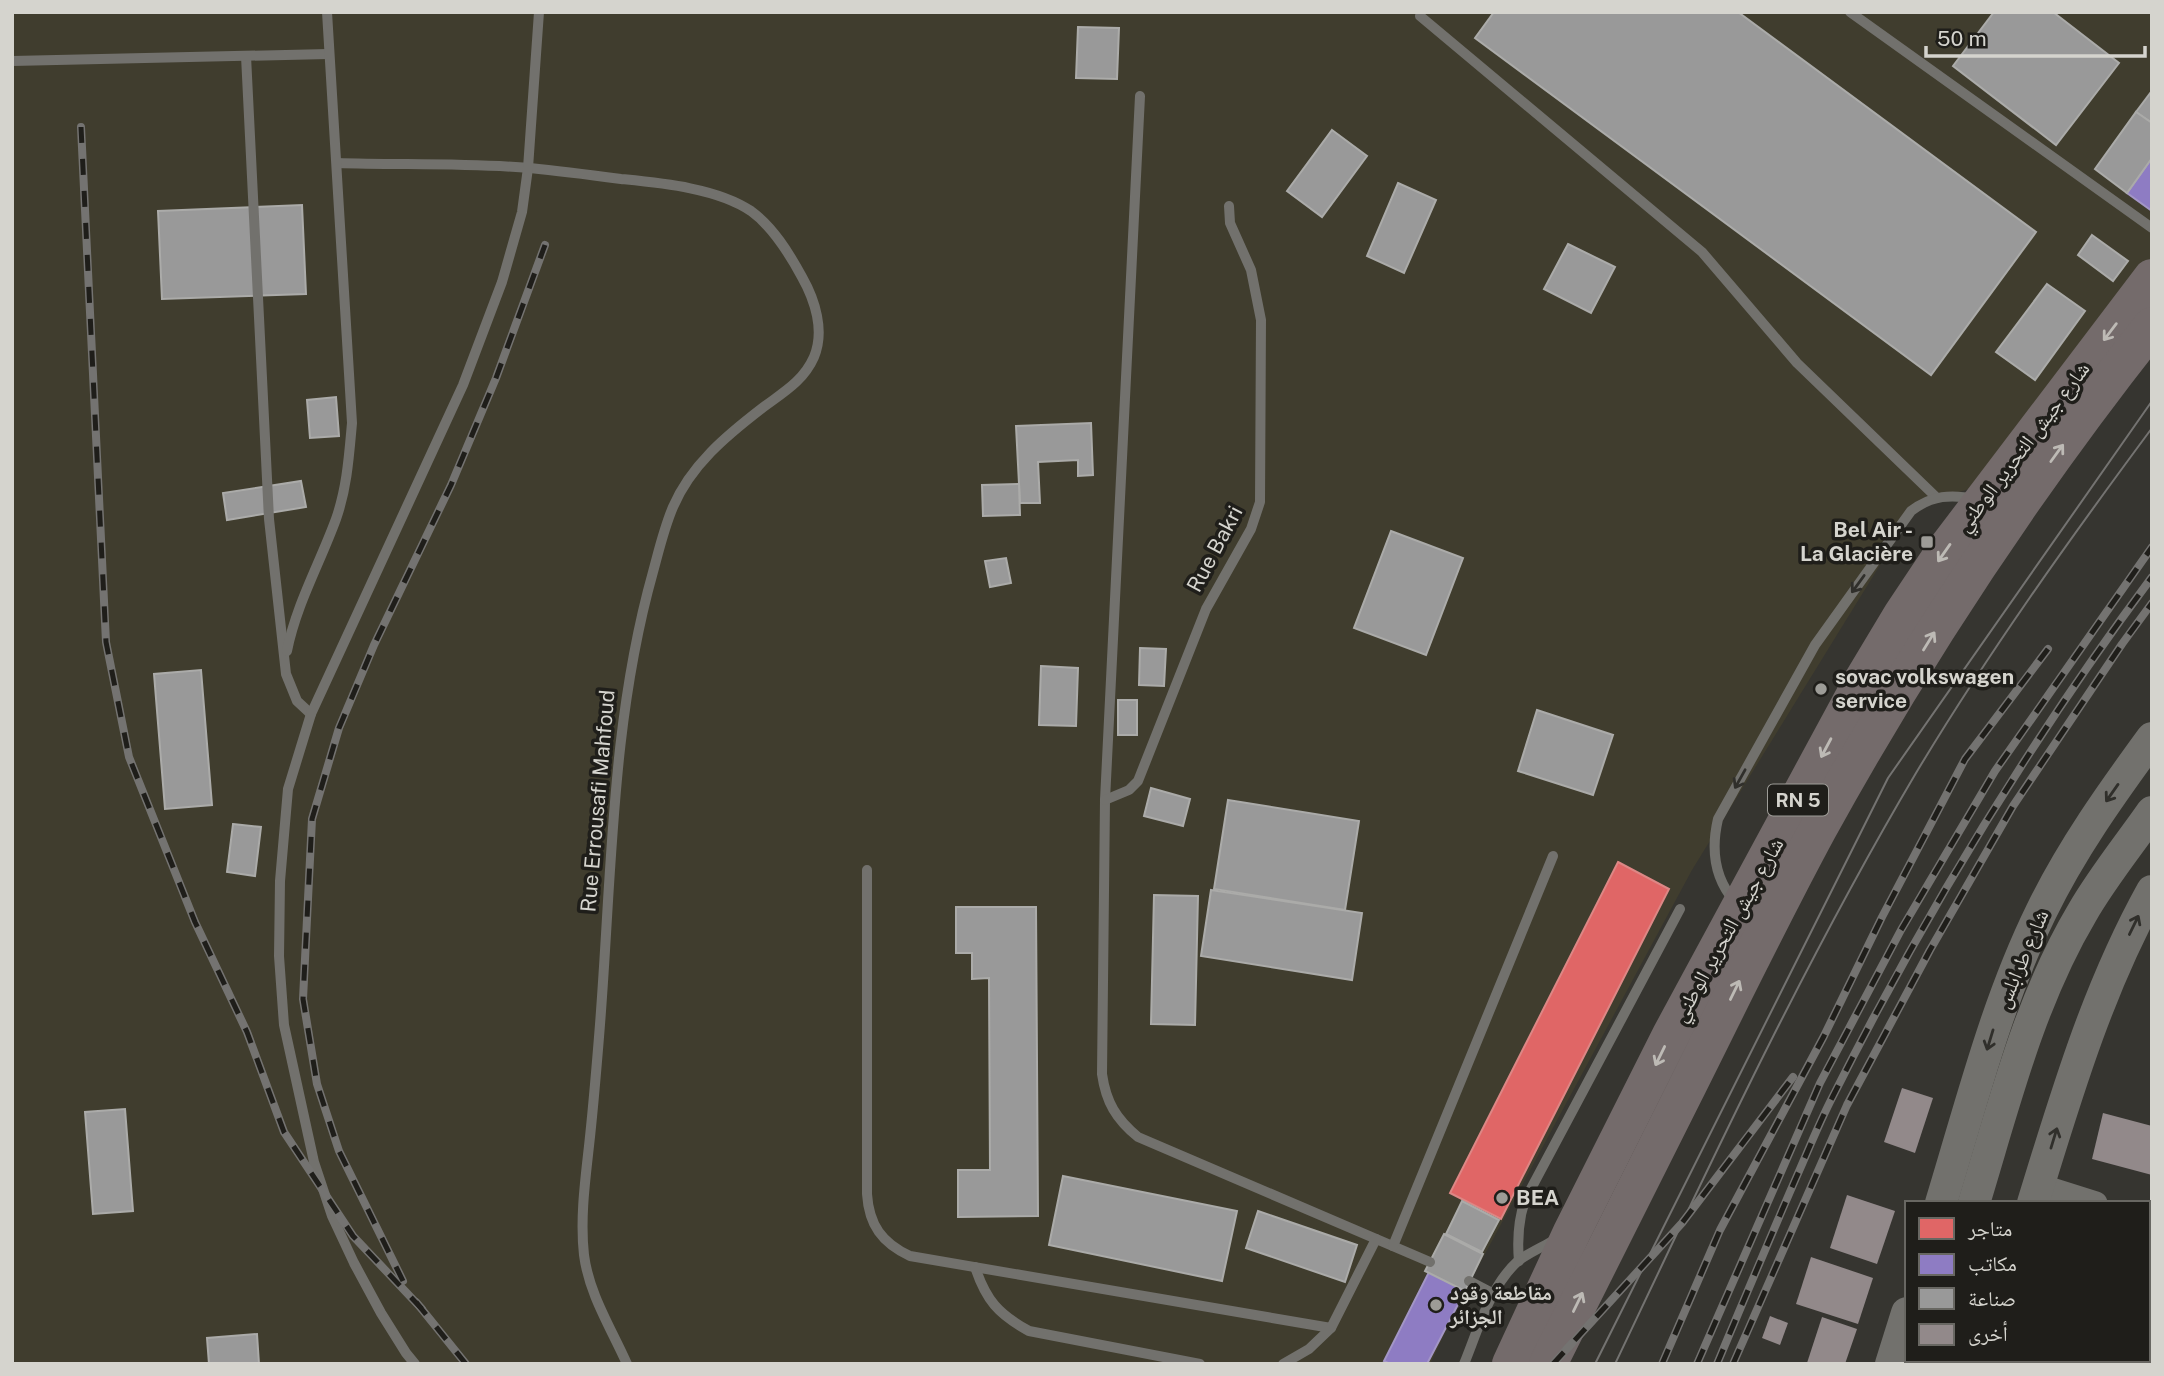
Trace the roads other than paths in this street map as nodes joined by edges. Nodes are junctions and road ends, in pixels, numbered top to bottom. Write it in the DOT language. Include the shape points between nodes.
graph roads {
  1 [pos="327,12"];
  2 [pos="539,12"];
  3 [pos="1850,12"];
  4 [pos="1420,16"];
  5 [pos="328,54"];
  6 [pos="246,56"];
  7 [pos="12,61"];
  8 [pos="1140,96"];
  9 [pos="337,163"];
  10 [pos="528,168"];
  11 [pos="1229,206"];
  12 [pos="2152,228"];
  13 [pos="2152,278"];
  14 [pos="2152,326"];
  15 [pos="1936,497"];
  16 [pos="1983,500"];
  17 [pos="285,665"];
  18 [pos="311,715"];
  19 [pos="2152,738"];
  20 [pos="1105,800"];
  21 [pos="2152,812"];
  22 [pos="1553,856"];
  23 [pos="866,870"];
  24 [pos="2152,891"];
  25 [pos="1740,908"];
  26 [pos="1680,909"];
  27 [pos="2036,1194"];
  28 [pos="1942,1201"];
  29 [pos="1975,1201"];
  30 [pos="2083,1201"];
  31 [pos="1572,1232"];
  32 [pos="1376,1239"];
  33 [pos="1393,1246"];
  34 [pos="1519,1261"];
  35 [pos="1430,1262"];
  36 [pos="975,1267"];
  37 [pos="1469,1281"];
  38 [pos="1494,1294"];
  39 [pos="1905,1319"];
  40 [pos="1331,1328"];
  41 [pos="415,1364"];
  42 [pos="626,1364"];
  43 [pos="1200,1364"];
  44 [pos="1283,1364"];
  45 [pos="1464,1364"];
  46 [pos="1511,1364"];
  47 [pos="1548,1364"];
  48 [pos="1891,1364"];
  1 -- 5 [label="lane"];
  2 -- 10 [label="lane"];
  3 -- 12 [label="lane"];
  4 -- 15 [label="lane" via="1702,252 1797,363"];
  5 -- 6 [label="lane"];
  5 -- 9 [label="lane"];
  6 -- 7 [label="lane"];
  6 -- 17 [label="lane" via="269,519"];
  8 -- 20 [label="lane"];
  9 -- 10 [label="lane, Rue Errousafi Mahfoud"];
  9 -- 17 [label="lane" via="352,423 349,456 336,519 300,608"];
  10 -- 18 [label="lane" via="513,246 478,349"];
  10 -- 42 [label="lane, Rue Errousafi Mahfoud" via="694,190 750,211 790,253 816,310 820,338 814,358 797,383 715,447 689,476 672,508 642,608 617,756 582,1238 595,1297"];
  11 -- 20 [label="lane, Rue Bakri" via="1230,223 1251,270 1261,320 1261,502 1206,609 1138,781"];
  13 -- 16 [label="highway, شارع جيش التحرير الوطني / RN 5, one-way"];
  47 -- 14 [label="highway, شارع جيش التحرير الوطني / RN 5, one-way" via="1818,828 2003,527"];
  15 -- 16 [label="lane"];
  15 -- 25 [label="lane, one-way" via="1911,511 1822,635 1718,819 1714,857 1727,893"];
  16 -- 25 [label="highway, شارع جيش التحرير الوطني / RN 5, one-way" via="1944,552 1863,680"];
  17 -- 18 [label="lane" via="292,692"];
  18 -- 41 [label="lane" via="288,789 280,881 284,1026 314,1162 332,1216 381,1313"];
  19 -- 28 [label="main road, شارع طرابلس, one-way" via="2097,814 2041,912 1998,1016"];
  20 -- 32 [label="lane" via="1102,1074 1112,1110 1123,1125 1146,1141"];
  21 -- 29 [label="main road" via="2082,912 2042,992"];
  22 -- 33 [label="lane"];
  23 -- 36 [label="lane" via="868,1210 878,1232 895,1250"];
  27 -- 24 [label="main road, one-way" via="2086,1036 2109,977"];
  25 -- 31 [label="highway, شارع جيش التحرير الوطني / RN 5, one-way"];
  26 -- 34 [label="lane" via="1525,1200 1517,1240"];
  27 -- 30 [label="street"];
  31 -- 34 [label="lane"];
  31 -- 46 [label="highway, شارع جيش التحرير الوطني / RN 5"];
  32 -- 33 [label="lane"];
  32 -- 40 [label="lane"];
  33 -- 35 [label="lane"];
  34 -- 38 [label="lane"];
  36 -- 40 [label="lane"];
  36 -- 43 [label="lane" via="993,1306 1028,1331"];
  37 -- 38 [label="lane"];
  38 -- 45 [label="lane"];
  39 -- 48 [label="main road"];
  40 -- 44 [label="lane" via="1309,1349"];
}
